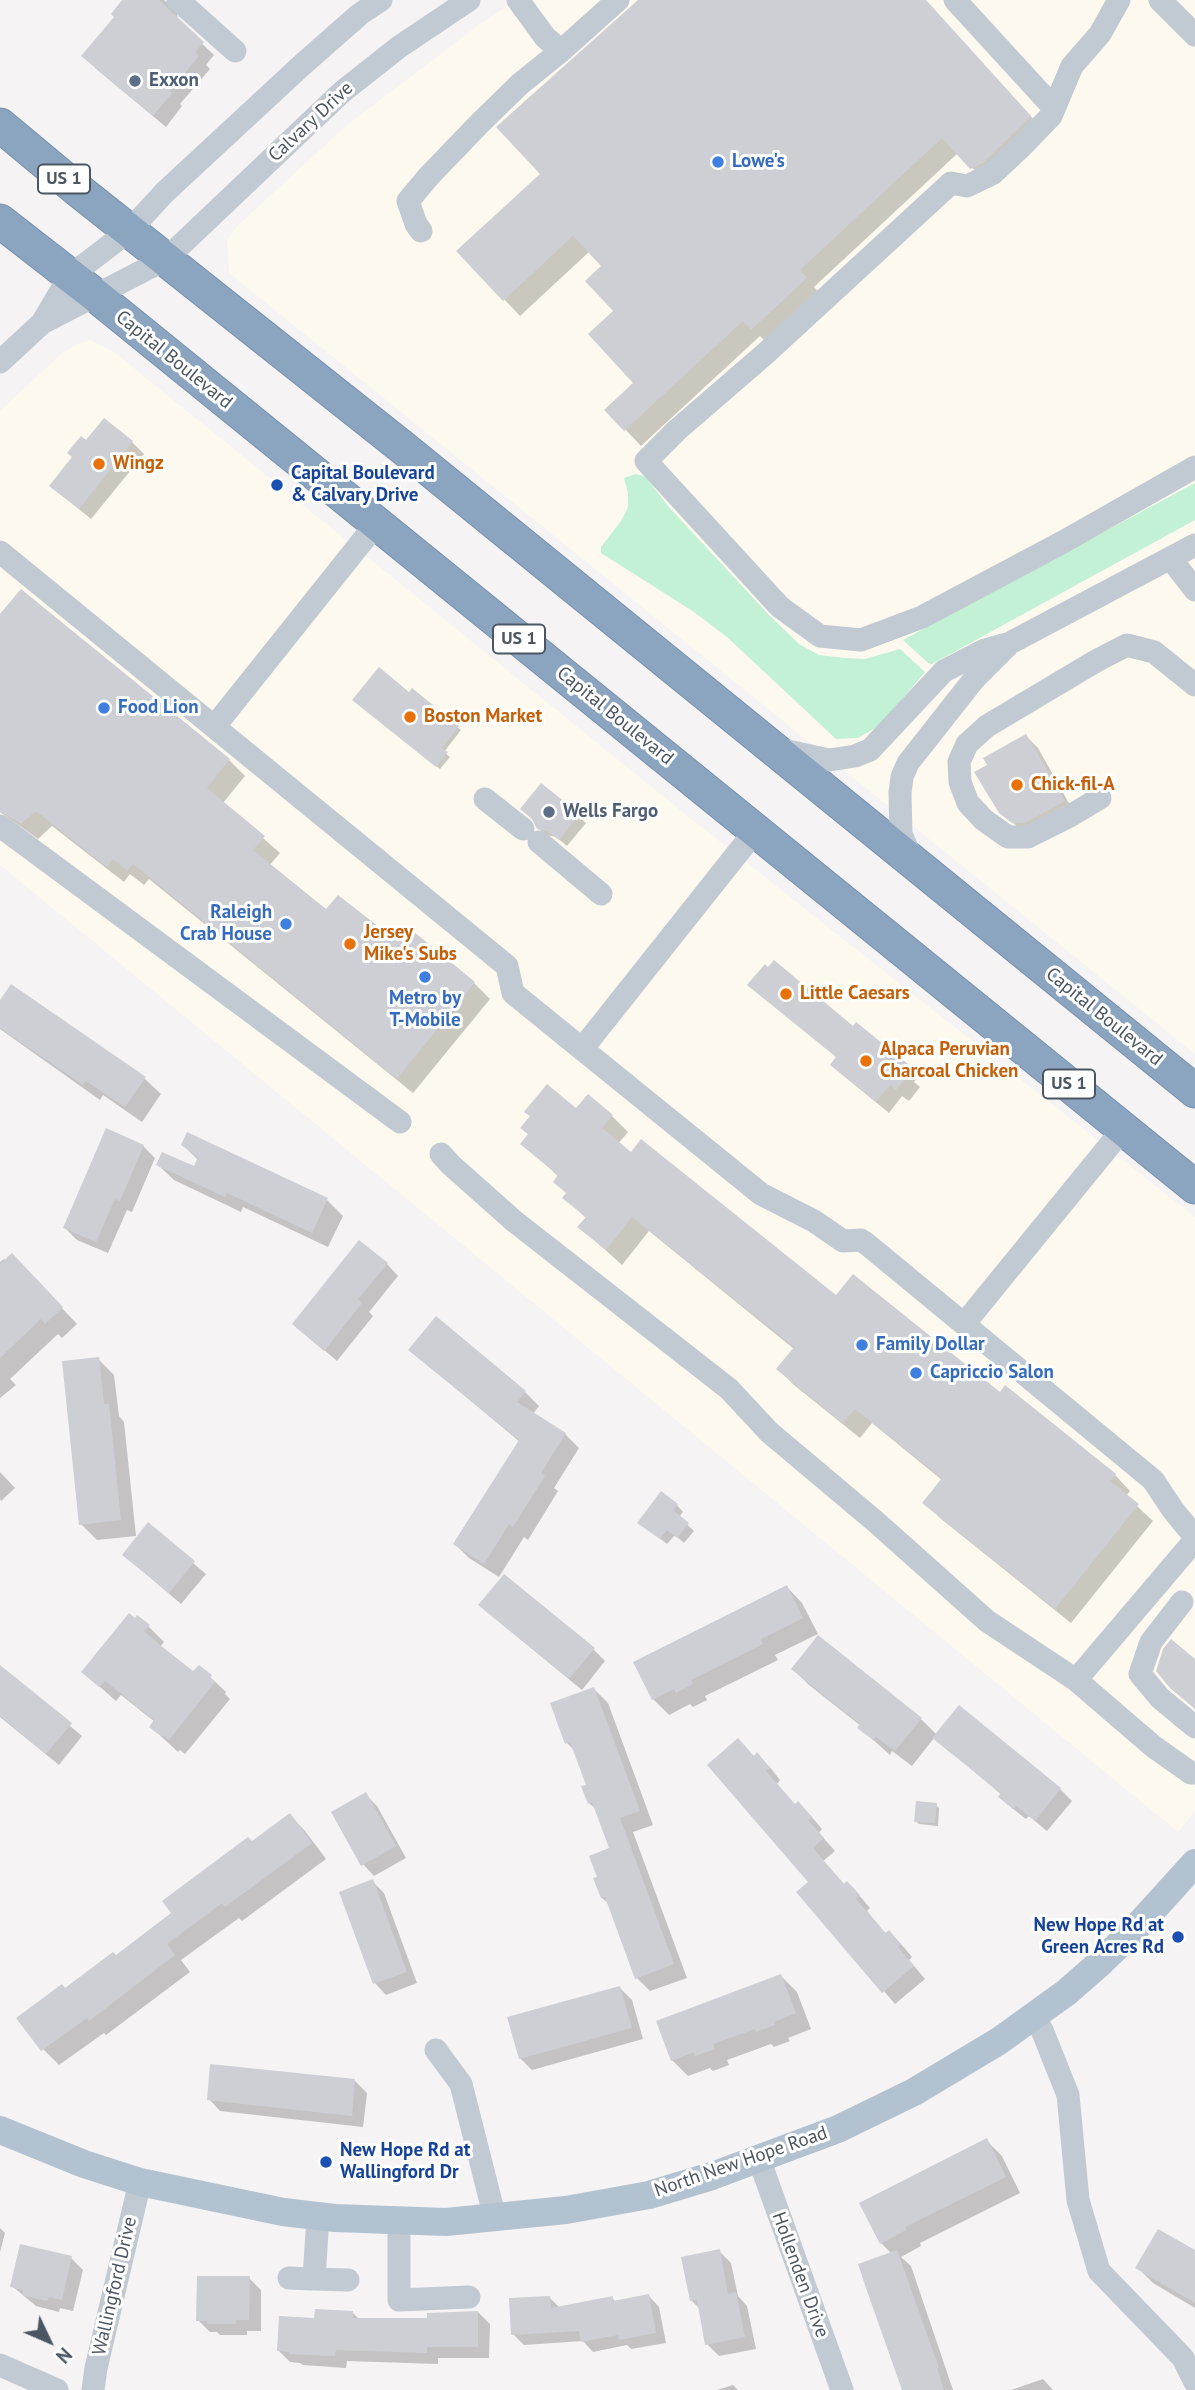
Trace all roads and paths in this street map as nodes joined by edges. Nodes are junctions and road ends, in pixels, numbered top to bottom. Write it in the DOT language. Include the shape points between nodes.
graph roads {
  1 [pos="178,0"];
  2 [pos="381,0"];
  3 [pos="469,0"];
  4 [pos="518,0"];
  5 [pos="618,0"];
  6 [pos="955,0"];
  7 [pos="1119,0"];
  8 [pos="1160,0"];
  9 [pos="1195,35"];
  10 [pos="236,51"];
  11 [pos="561,51"];
  12 [pos="1055,108"];
  13 [pos="0,125"];
  14 [pos="0,221"];
  15 [pos="130,230"];
  16 [pos="421,231"];
  17 [pos="166,259"];
  18 [pos="83,286"];
  19 [pos="42,323"];
  20 [pos="0,362"];
  21 [pos="1195,467"];
  22 [pos="376,524"];
  23 [pos="1195,545"];
  24 [pos="0,552"];
  25 [pos="1171,559"];
  26 [pos="1195,590"];
  27 [pos="1010,643"];
  28 [pos="1195,685"];
  29 [pos="214,727"];
  30 [pos="769,746"];
  31 [pos="1100,798"];
  32 [pos="485,799"];
  33 [pos="0,826"];
  34 [pos="756,830"];
  35 [pos="915,864"];
  36 [pos="601,894"];
  37 [pos="582,1049"];
  38 [pos="1195,1091"];
  39 [pos="400,1122"];
  40 [pos="1123,1129"];
  41 [pos="441,1154"];
  42 [pos="1195,1187"];
  43 [pos="964,1324"];
  44 [pos="1195,1538"];
  45 [pos="1182,1602"];
  46 [pos="1076,1680"];
  47 [pos="1195,1727"];
  48 [pos="1195,1773"];
  49 [pos="1194,1867"];
  50 [pos="1033,2017"];
  51 [pos="436,2050"];
  52 [pos="0,2130"];
  53 [pos="760,2159"];
  54 [pos="140,2182"];
  55 [pos="318,2216"];
  56 [pos="495,2218"];
  57 [pos="399,2220"];
  58 [pos="289,2278"];
  59 [pos="314,2279"];
  60 [pos="348,2280"];
  61 [pos="469,2297"];
  62 [pos="0,2365"];
  63 [pos="1195,2382"];
  64 [pos="57,2390"];
  65 [pos="93,2390"];
  66 [pos="842,2390"];
  1 -- 10 [label="street"];
  2 -- 15 [label="street" via="302,65"];
  3 -- 17 [label="street, Calvary Drive" via="342,92"];
  4 -- 11 [label="street"];
  5 -- 11 [label="street"];
  6 -- 12 [label="street"];
  7 -- 12 [label="street" via="1100,34 1072,66"];
  8 -- 9 [label="street"];
  11 -- 16 [label="street" via="479,124 408,201"];
  12 -- 21 [label="street" via="992,174 967,186 951,183 646,461 780,607 820,636 861,640 922,617"];
  13 -- 15 [label="highway, Capital Boulevard / US 1"];
  14 -- 18 [label="highway, Capital Boulevard / US 1"];
  15 -- 17 [label="highway, Capital Boulevard / US 1"];
  15 -- 18 [label="street"];
  17 -- 18 [label="street, Calvary Drive"];
  17 -- 30 [label="highway, Capital Boulevard / US 1"];
  18 -- 19 [label="street"];
  18 -- 19 [label="street"];
  18 -- 22 [label="highway, Capital Boulevard / US 1"];
  19 -- 20 [label="street"];
  22 -- 29 [label="street"];
  22 -- 34 [label="highway, Capital Boulevard / US 1"];
  23 -- 25 [label="street"];
  24 -- 29 [label="street"];
  25 -- 26 [label="street"];
  25 -- 27 [label="street"];
  27 -- 30 [label="street" via="944,671 870,750 828,760"];
  27 -- 35 [label="street" via="975,678 908,763 900,793 901,834"];
  28 -- 31 [label="street" via="1154,652 1127,646 987,726 967,744 959,762 968,803 1008,837 1028,837"];
  29 -- 37 [label="street" via="507,966 513,993"];
  30 -- 35 [label="highway, Capital Boulevard / US 1"];
  32 -- 36 [label="street"];
  33 -- 39 [label="street"];
  34 -- 37 [label="street"];
  34 -- 40 [label="highway, Capital Boulevard / US 1"];
  35 -- 38 [label="highway, Capital Boulevard / US 1"];
  37 -- 43 [label="street" via="761,1194 843,1241 861,1240"];
  40 -- 42 [label="highway, Capital Boulevard / US 1"];
  40 -- 43 [label="street"];
  41 -- 46 [label="street" via="514,1221 729,1389 769,1432 987,1621"];
  43 -- 44 [label="street" via="1153,1480"];
  44 -- 46 [label="street"];
  45 -- 47 [label="street" via="1151,1642 1140,1674"];
  46 -- 48 [label="street" via="1154,1747"];
  49 -- 50 [label="main road, North New Hope Road" via="1100,1963"];
  50 -- 53 [label="main road, North New Hope Road" via="914,2092 838,2129"];
  50 -- 63 [label="street" via="1068,2095 1078,2200 1098,2271 1184,2358"];
  51 -- 56 [label="street" via="461,2084"];
  52 -- 54 [label="main road, North New Hope Road"];
  53 -- 56 [label="main road, North New Hope Road" via="649,2195"];
  53 -- 66 [label="street, Hollenden Drive"];
  54 -- 55 [label="main road, North New Hope Road"];
  54 -- 65 [label="street, Wallingford Drive"];
  55 -- 57 [label="main road, North New Hope Road"];
  55 -- 59 [label="street"];
  56 -- 57 [label="main road, North New Hope Road"];
  57 -- 61 [label="street" via="400,2301"];
  58 -- 59 [label="street"];
  59 -- 60 [label="street"];
  62 -- 64 [label="street"];
}
